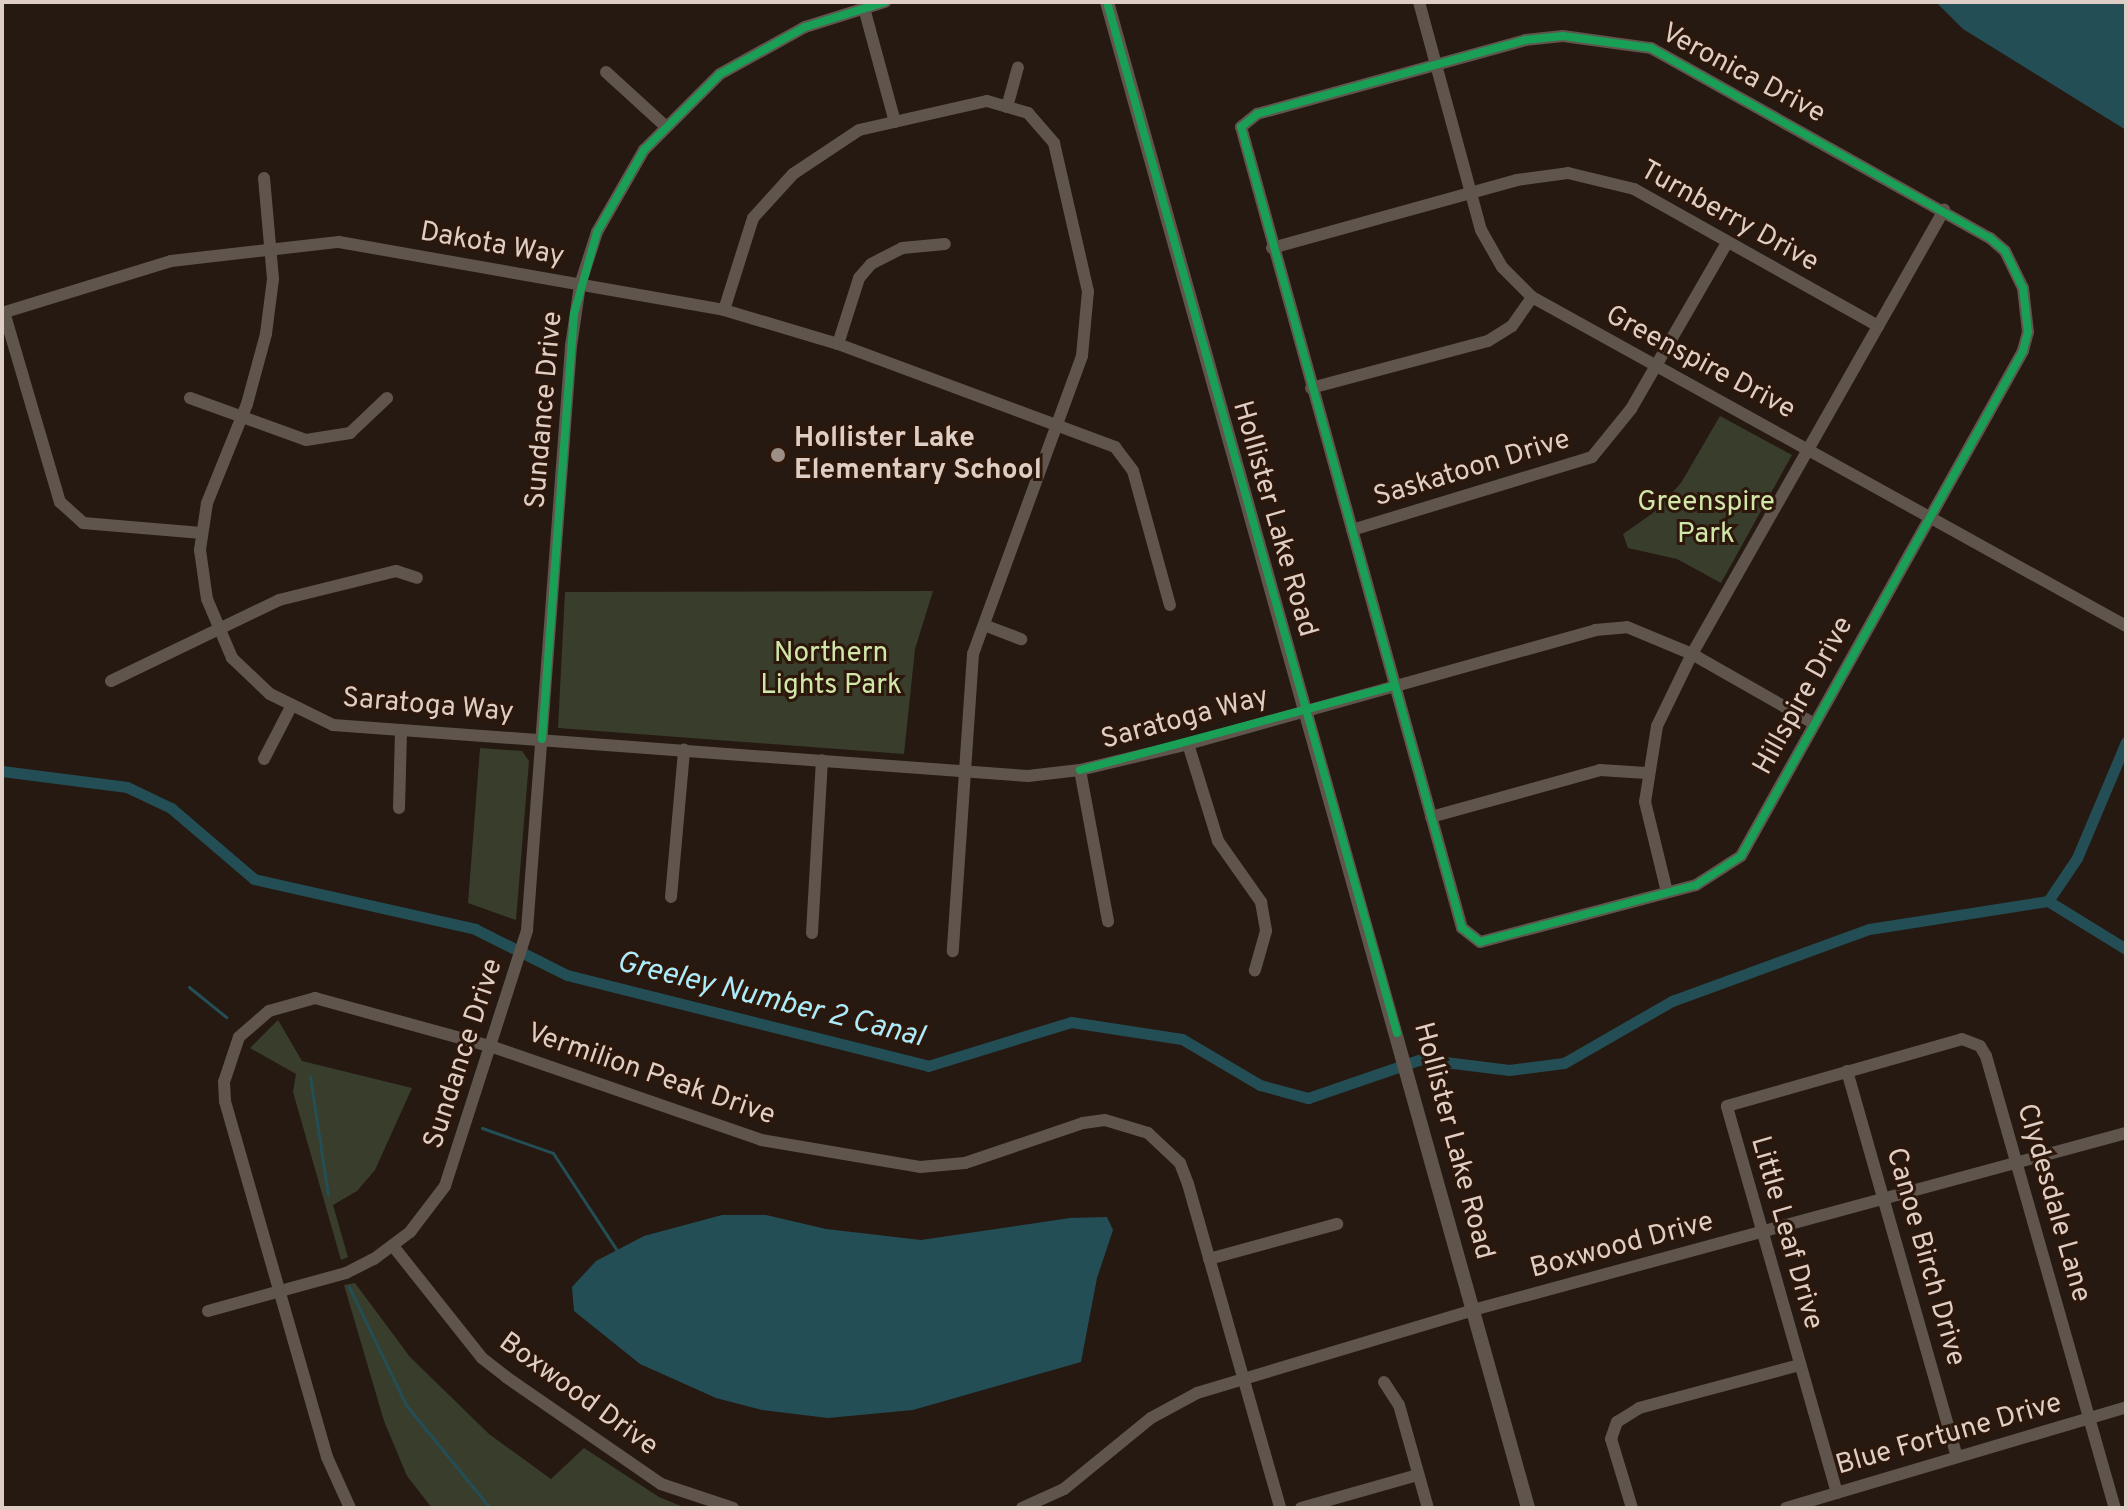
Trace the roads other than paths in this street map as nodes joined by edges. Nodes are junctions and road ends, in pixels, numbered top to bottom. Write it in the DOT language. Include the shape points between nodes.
graph roads {
  1 [pos="885,2"];
  2 [pos="1107,2"];
  3 [pos="1419,2"];
  4 [pos="864,8"];
  5 [pos="1436,64"];
  6 [pos="1018,67"];
  7 [pos="606,72"];
  8 [pos="1007,107"];
  9 [pos="895,122"];
  10 [pos="664,125"];
  11 [pos="264,178"];
  12 [pos="1471,192"];
  13 [pos="1944,210"];
  14 [pos="1727,243"];
  15 [pos="945,244"];
  16 [pos="270,247"];
  17 [pos="1272,248"];
  18 [pos="580,285"];
  19 [pos="1532,297"];
  20 [pos="2026,301"];
  21 [pos="724,310"];
  22 [pos="3,313"];
  23 [pos="1878,326"];
  24 [pos="838,344"];
  25 [pos="1656,368"];
  26 [pos="1311,388"];
  27 [pos="190,398"];
  28 [pos="387,398"];
  29 [pos="241,418"];
  30 [pos="1057,424"];
  31 [pos="1808,449"];
  32 [pos="1927,518"];
  33 [pos="1352,530"];
  34 [pos="202,533"];
  35 [pos="417,578"];
  36 [pos="1170,605"];
  37 [pos="984,625"];
  38 [pos="2126,626"];
  39 [pos="220,630"];
  40 [pos="1021,639"];
  41 [pos="1692,654"];
  42 [pos="111,681"];
  43 [pos="1394,686"];
  44 [pos="292,705"];
  45 [pos="1304,711"];
  46 [pos="1813,723"];
  47 [pos="401,730"];
  48 [pos="542,739"];
  49 [pos="1188,744"];
  50 [pos="684,750"];
  51 [pos="264,759"];
  52 [pos="822,760"];
  53 [pos="1080,770"];
  54 [pos="962,771"];
  55 [pos="1646,773"];
  56 [pos="399,808"];
  57 [pos="1431,817"];
  58 [pos="1667,892"];
  59 [pos="671,897"];
  60 [pos="1108,921"];
  61 [pos="812,933"];
  62 [pos="953,951"];
  63 [pos="1255,970"];
  64 [pos="493,1047"];
  65 [pos="1847,1071"];
  66 [pos="2126,1133"];
  67 [pos="2017,1163"];
  68 [pos="1882,1200"];
  69 [pos="1337,1224"];
  70 [pos="1761,1233"];
  71 [pos="393,1246"];
  72 [pos="1209,1259"];
  73 [pos="280,1291"];
  74 [pos="1473,1310"];
  75 [pos="208,1311"];
  76 [pos="1800,1365"];
  77 [pos="1242,1379"];
  78 [pos="1384,1382"];
  79 [pos="2126,1407"];
  80 [pos="2090,1419"];
  81 [pos="1957,1456"];
  82 [pos="1418,1475"];
  83 [pos="1837,1493"];
  84 [pos="350,1508"];
  85 [pos="733,1508"];
  86 [pos="1022,1508"];
  87 [pos="1280,1508"];
  88 [pos="1301,1508"];
  89 [pos="1428,1508"];
  90 [pos="1528,1508"];
  91 [pos="1632,1508"];
  92 [pos="1786,1508"];
  93 [pos="2115,1508"];
  1 -- 4 [label="street, Sundance Drive"];
  2 -- 45 [label="street, Hollister Lake Road"];
  3 -- 5 [label="street, Greenspire Drive"];
  4 -- 9 [label="street"];
  4 -- 10 [label="street, Sundance Drive" via="805,27 746,56"];
  5 -- 12 [label="street, Greenspire Drive"];
  5 -- 13 [label="street, Veronica Drive" via="1563,36 1651,48"];
  5 -- 17 [label="street, Veronica Drive" via="1244,122 1241,135"];
  6 -- 8 [label="street"];
  7 -- 10 [label="street"];
  8 -- 9 [label="street" via="987,101"];
  8 -- 30 [label="street" via="1028,113 1054,143 1088,291 1082,356"];
  9 -- 21 [label="street" via="859,130 793,174 753,218"];
  10 -- 18 [label="street, Sundance Drive" via="612,202"];
  11 -- 16 [label="street, Saratoga Way"];
  12 -- 14 [label="street, Turnberry Drive" via="1547,174 1595,176 1634,189"];
  12 -- 17 [label="street, Turnberry Drive"];
  12 -- 19 [label="street, Greenspire Drive" via="1487,245"];
  13 -- 20 [label="street, Veronica Drive" via="2005,251"];
  13 -- 23 [label="street"];
  14 -- 23 [label="street, Turnberry Drive"];
  14 -- 25 [label="street, Saskatoon Drive"];
  15 -- 24 [label="street" via="902,248 871,264 859,278"];
  16 -- 18 [label="street, Dakota Way" via="339,242"];
  16 -- 22 [label="street, Dakota Way" via="171,261"];
  16 -- 29 [label="street, Saratoga Way" via="273,279 266,334"];
  17 -- 26 [label="street"];
  18 -- 21 [label="street, Dakota Way"];
  18 -- 48 [label="street, Sundance Drive"];
  19 -- 25 [label="street, Greenspire Drive"];
  19 -- 26 [label="street" via="1512,326 1488,341"];
  20 -- 32 [label="street, Hillspire Drive" via="2023,351"];
  21 -- 24 [label="street, Dakota Way"];
  22 -- 34 [label="street" via="60,502 83,523"];
  23 -- 31 [label="street"];
  24 -- 30 [label="street, Dakota Way"];
  25 -- 31 [label="street, Greenspire Drive"];
  25 -- 33 [label="street, Saskatoon Drive" via="1611,440 1592,457"];
  26 -- 33 [label="street"];
  27 -- 29 [label="street"];
  28 -- 29 [label="street" via="350,433 306,440"];
  29 -- 34 [label="street, Saratoga Way" via="207,503"];
  30 -- 36 [label="street, Dakota Way" via="1115,447 1133,471"];
  30 -- 37 [label="street"];
  31 -- 32 [label="street, Greenspire Drive"];
  31 -- 41 [label="street"];
  32 -- 38 [label="street, Greenspire Drive"];
  32 -- 46 [label="street, Hillspire Drive"];
  33 -- 43 [label="street"];
  34 -- 39 [label="street, Saratoga Way" via="207,599"];
  35 -- 39 [label="street" via="396,571 279,600"];
  37 -- 40 [label="street"];
  37 -- 54 [label="street" via="973,654"];
  39 -- 42 [label="street"];
  39 -- 44 [label="street, Saratoga Way" via="232,658 270,694"];
  41 -- 43 [label="street, Saratoga Way" via="1642,631 1610,627"];
  41 -- 46 [label="street, Saratoga Way"];
  41 -- 55 [label="street" via="1657,726"];
  43 -- 45 [label="street, Saratoga Way"];
  43 -- 57 [label="street"];
  44 -- 47 [label="street, Saratoga Way" via="333,725"];
  44 -- 51 [label="street"];
  45 -- 49 [label="street, Saratoga Way"];
  45 -- 74 [label="street, Hollister Lake Road"];
  46 -- 58 [label="street, Hillspire Drive" via="1741,856 1714,877"];
  47 -- 48 [label="street, Saratoga Way"];
  47 -- 56 [label="street"];
  48 -- 50 [label="street, Saratoga Way"];
  48 -- 64 [label="street, Sundance Drive" via="527,930"];
  49 -- 53 [label="street, Saratoga Way"];
  49 -- 63 [label="street" via="1218,841 1261,902 1266,931"];
  50 -- 52 [label="street, Saratoga Way"];
  50 -- 59 [label="street"];
  52 -- 54 [label="street, Saratoga Way"];
  52 -- 61 [label="street"];
  53 -- 54 [label="street, Saratoga Way" via="1028,776"];
  53 -- 60 [label="street"];
  54 -- 62 [label="street"];
  55 -- 57 [label="street" via="1600,770"];
  55 -- 58 [label="street" via="1648,826"];
  57 -- 58 [label="street, Hillspire Drive" via="1462,928 1471,940 1497,940"];
  64 -- 71 [label="street, Sundance Drive" via="445,1186"];
  64 -- 72 [label="street, Vermilion Peak Drive" via="761,1140 920,1167 965,1163 1083,1123 1128,1125 1167,1147 1180,1163"];
  64 -- 73 [label="street, Vermilion Peak Drive" via="315,998 269,1011 239,1037 224,1082 225,1101"];
  65 -- 67 [label="street, Clydesdale Lane" via="1955,1040 1971,1041 1986,1056"];
  65 -- 68 [label="street, Canoe Birch Drive"];
  65 -- 70 [label="street, Little Leaf Drive" via="1727,1106"];
  66 -- 67 [label="street, Boxwood Drive"];
  67 -- 68 [label="street, Boxwood Drive"];
  67 -- 80 [label="street, Clydesdale Lane"];
  68 -- 70 [label="street, Boxwood Drive"];
  68 -- 81 [label="street, Canoe Birch Drive"];
  69 -- 72 [label="street"];
  70 -- 74 [label="street, Boxwood Drive"];
  70 -- 76 [label="street, Little Leaf Drive"];
  71 -- 73 [label="street, Sundance Drive" via="346,1273"];
  71 -- 85 [label="street, Boxwood Drive" via="482,1358 506,1377 661,1484"];
  72 -- 77 [label="street, Vermilion Peak Drive"];
  73 -- 75 [label="street, Sundance Drive"];
  73 -- 84 [label="street, Vermilion Peak Drive" via="327,1457"];
  74 -- 77 [label="street, Boxwood Drive"];
  74 -- 90 [label="street, Hollister Lake Road"];
  76 -- 83 [label="street, Little Leaf Drive"];
  76 -- 91 [label="street" via="1639,1408 1617,1422 1611,1439"];
  77 -- 86 [label="street, Boxwood Drive" via="1171,1406 1064,1489"];
  77 -- 87 [label="street, Vermilion Peak Drive"];
  78 -- 82 [label="street" via="1399,1405"];
  79 -- 80 [label="street, Blue Fortune Drive"];
  80 -- 81 [label="street, Blue Fortune Drive"];
  80 -- 93 [label="street, Clydesdale Lane"];
  81 -- 83 [label="street, Blue Fortune Drive"];
  82 -- 88 [label="street"];
  82 -- 89 [label="street"];
  83 -- 92 [label="street, Blue Fortune Drive"];
}
